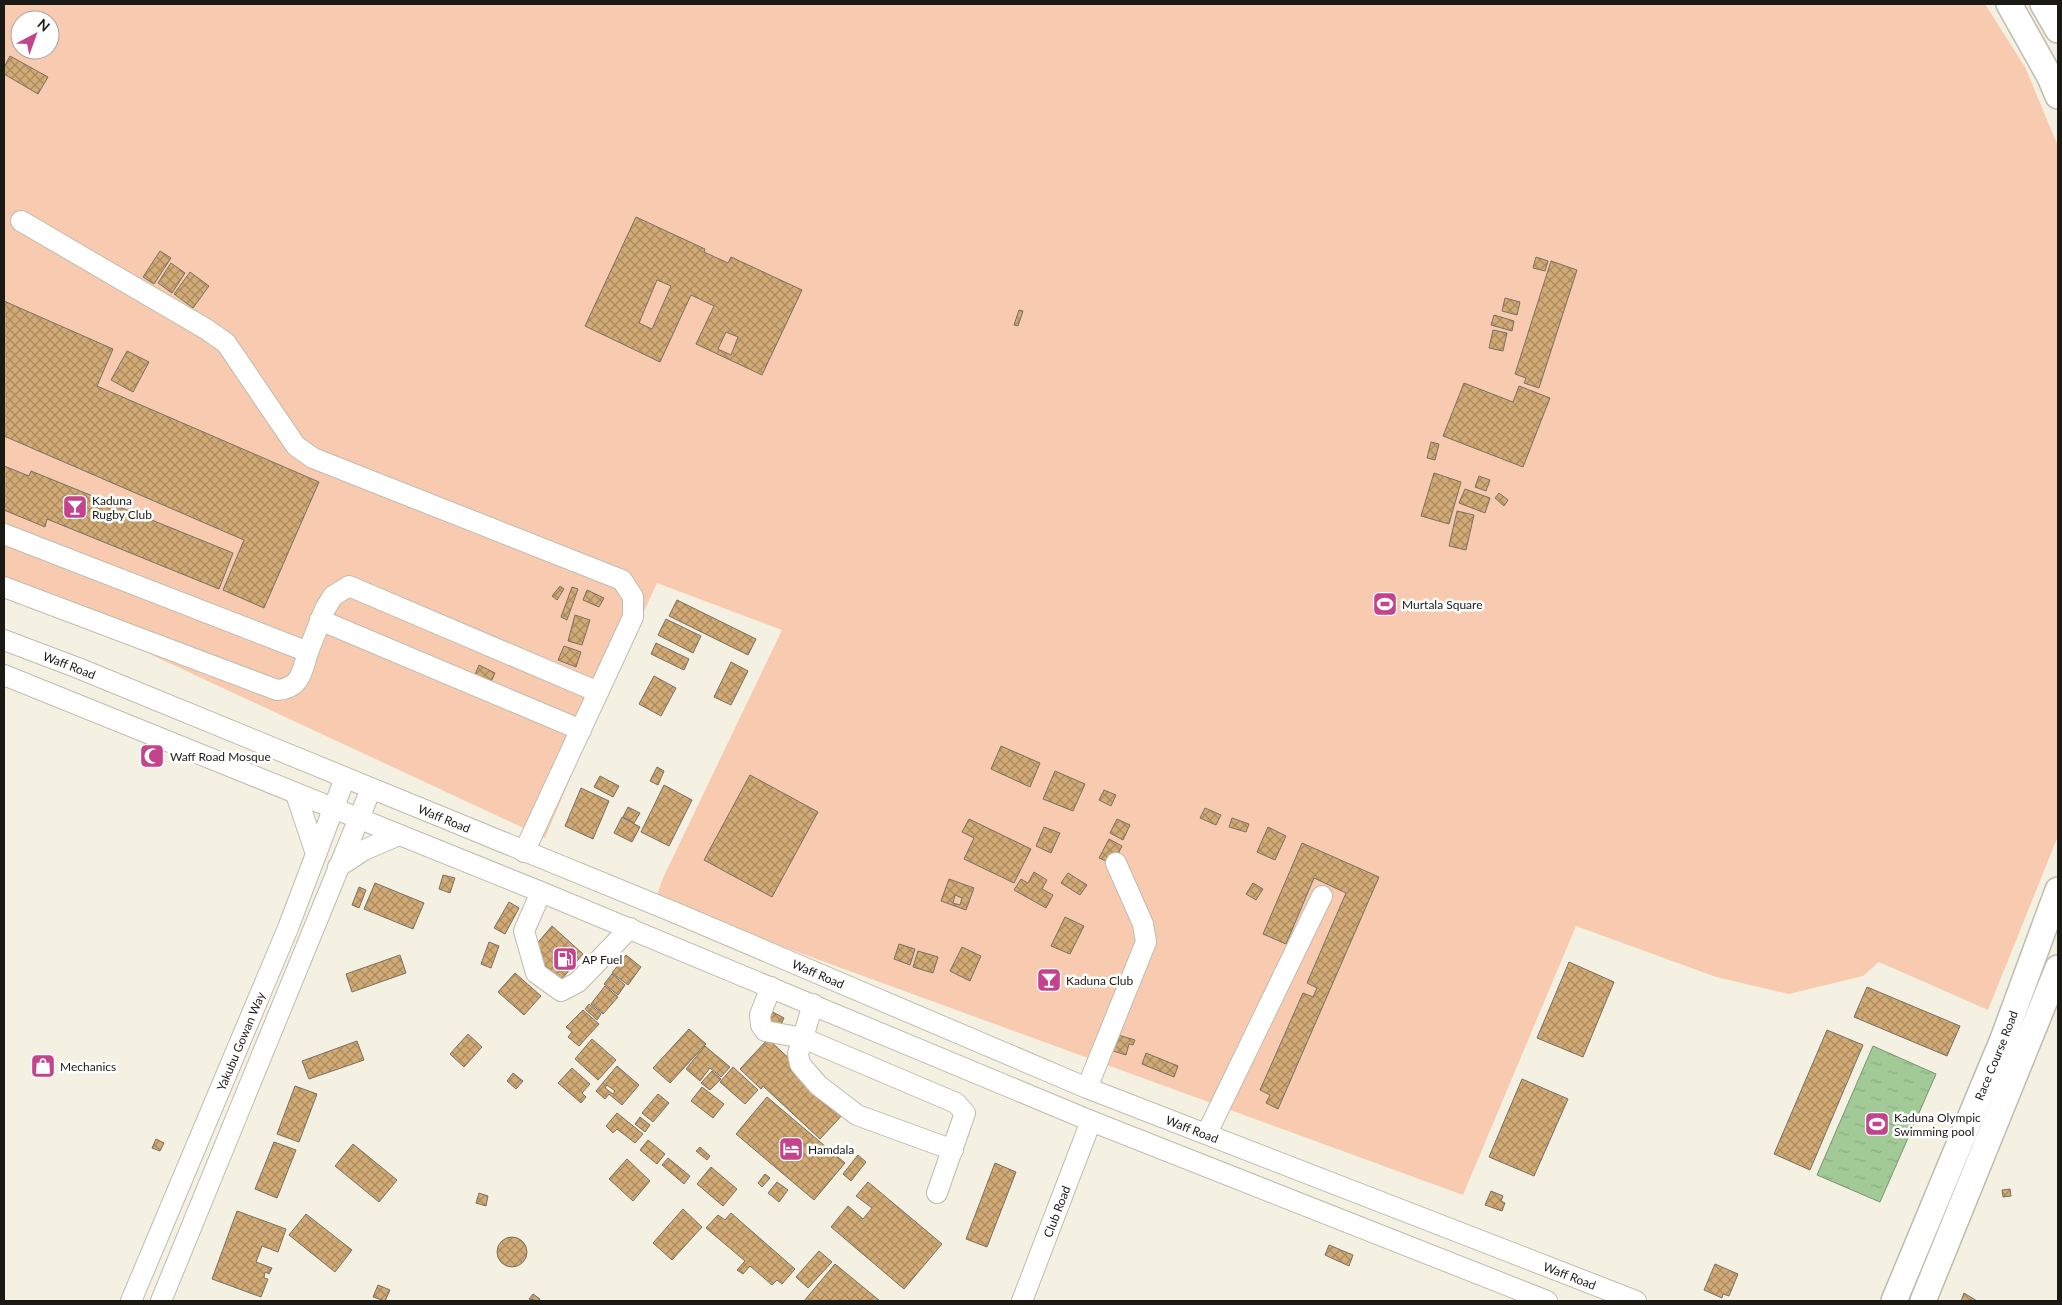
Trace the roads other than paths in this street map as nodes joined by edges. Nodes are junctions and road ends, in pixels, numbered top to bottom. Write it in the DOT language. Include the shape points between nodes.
graph roads {
  1 [pos="2009,4"];
  2 [pos="2043,4"];
  3 [pos="2058,30"];
  4 [pos="2058,96"];
  5 [pos="21,221"];
  6 [pos="4,534"];
  7 [pos="4,586"];
  8 [pos="320,620"];
  9 [pos="4,640"];
  10 [pos="308,652"];
  11 [pos="4,675"];
  12 [pos="598,692"];
  13 [pos="581,730"];
  14 [pos="345,778"];
  15 [pos="371,789"];
  16 [pos="296,794"];
  17 [pos="334,808"];
  18 [pos="359,818"];
  19 [pos="399,835"];
  20 [pos="524,852"];
  21 [pos="316,854"];
  22 [pos="1116,864"];
  23 [pos="338,867"];
  24 [pos="2058,890"];
  25 [pos="541,892"];
  26 [pos="1322,896"];
  27 [pos="630,928"];
  28 [pos="2058,968"];
  29 [pos="771,987"];
  30 [pos="813,1004"];
  31 [pos="803,1038"];
  32 [pos="1087,1088"];
  33 [pos="1091,1121"];
  34 [pos="1207,1133"];
  35 [pos="953,1150"];
  36 [pos="937,1194"];
  37 [pos="132,1301"];
  38 [pos="161,1301"];
  39 [pos="1022,1301"];
  40 [pos="1547,1301"];
  41 [pos="1636,1301"];
  42 [pos="1894,1301"];
  43 [pos="1923,1301"];
  1 -- 4 [label="main road"];
  2 -- 3 [label="main road"];
  5 -- 12 [label="street" via="226,342 296,446 313,458 622,580 633,597 634,617"];
  6 -- 10 [label="street"];
  7 -- 10 [label="street" via="278,690 290,689 295,684"];
  8 -- 10 [label="street"];
  8 -- 12 [label="street" via="333,596 349,586"];
  8 -- 13 [label="street"];
  9 -- 14 [label="street, Waff Road"];
  11 -- 16 [label="street"];
  12 -- 13 [label="street"];
  13 -- 20 [label="street"];
  14 -- 15 [label="street, Waff Road"];
  14 -- 17 [label="street, Yakubu Gowan Way"];
  15 -- 18 [label="street, Yakubu Gowan Way"];
  15 -- 20 [label="street, Waff Road"];
  16 -- 17 [label="street"];
  16 -- 21 [label="street"];
  17 -- 18 [label="street"];
  17 -- 21 [label="street, Yakubu Gowan Way"];
  18 -- 19 [label="street"];
  18 -- 23 [label="street, Yakubu Gowan Way"];
  19 -- 23 [label="street" via="364,850"];
  19 -- 25 [label="street"];
  20 -- 32 [label="street, Waff Road" via="676,913"];
  21 -- 37 [label="street, Yakubu Gowan Way"];
  22 -- 32 [label="street" via="1143,924 1146,942"];
  23 -- 38 [label="street, Yakubu Gowan Way"];
  24 -- 42 [label="main road, Race Course Road" via="2003,1039"];
  25 -- 27 [label="street"];
  25 -- 27 [label="street" via="524,931 536,973 561,991 578,982"];
  26 -- 34 [label="street"];
  27 -- 29 [label="street"];
  28 -- 43 [label="main road, Race Course Road"];
  29 -- 30 [label="street"];
  29 -- 31 [label="street" via="760,1016 761,1026 765,1031"];
  30 -- 31 [label="street"];
  30 -- 33 [label="street"];
  31 -- 35 [label="street" via="798,1054 800,1064 818,1085 846,1107 857,1115"];
  31 -- 35 [label="street" via="956,1103 965,1113"];
  32 -- 34 [label="street, Waff Road"];
  33 -- 39 [label="street, Club Road"];
  33 -- 40 [label="street"];
  34 -- 41 [label="street, Waff Road"];
  35 -- 36 [label="street"];
}
